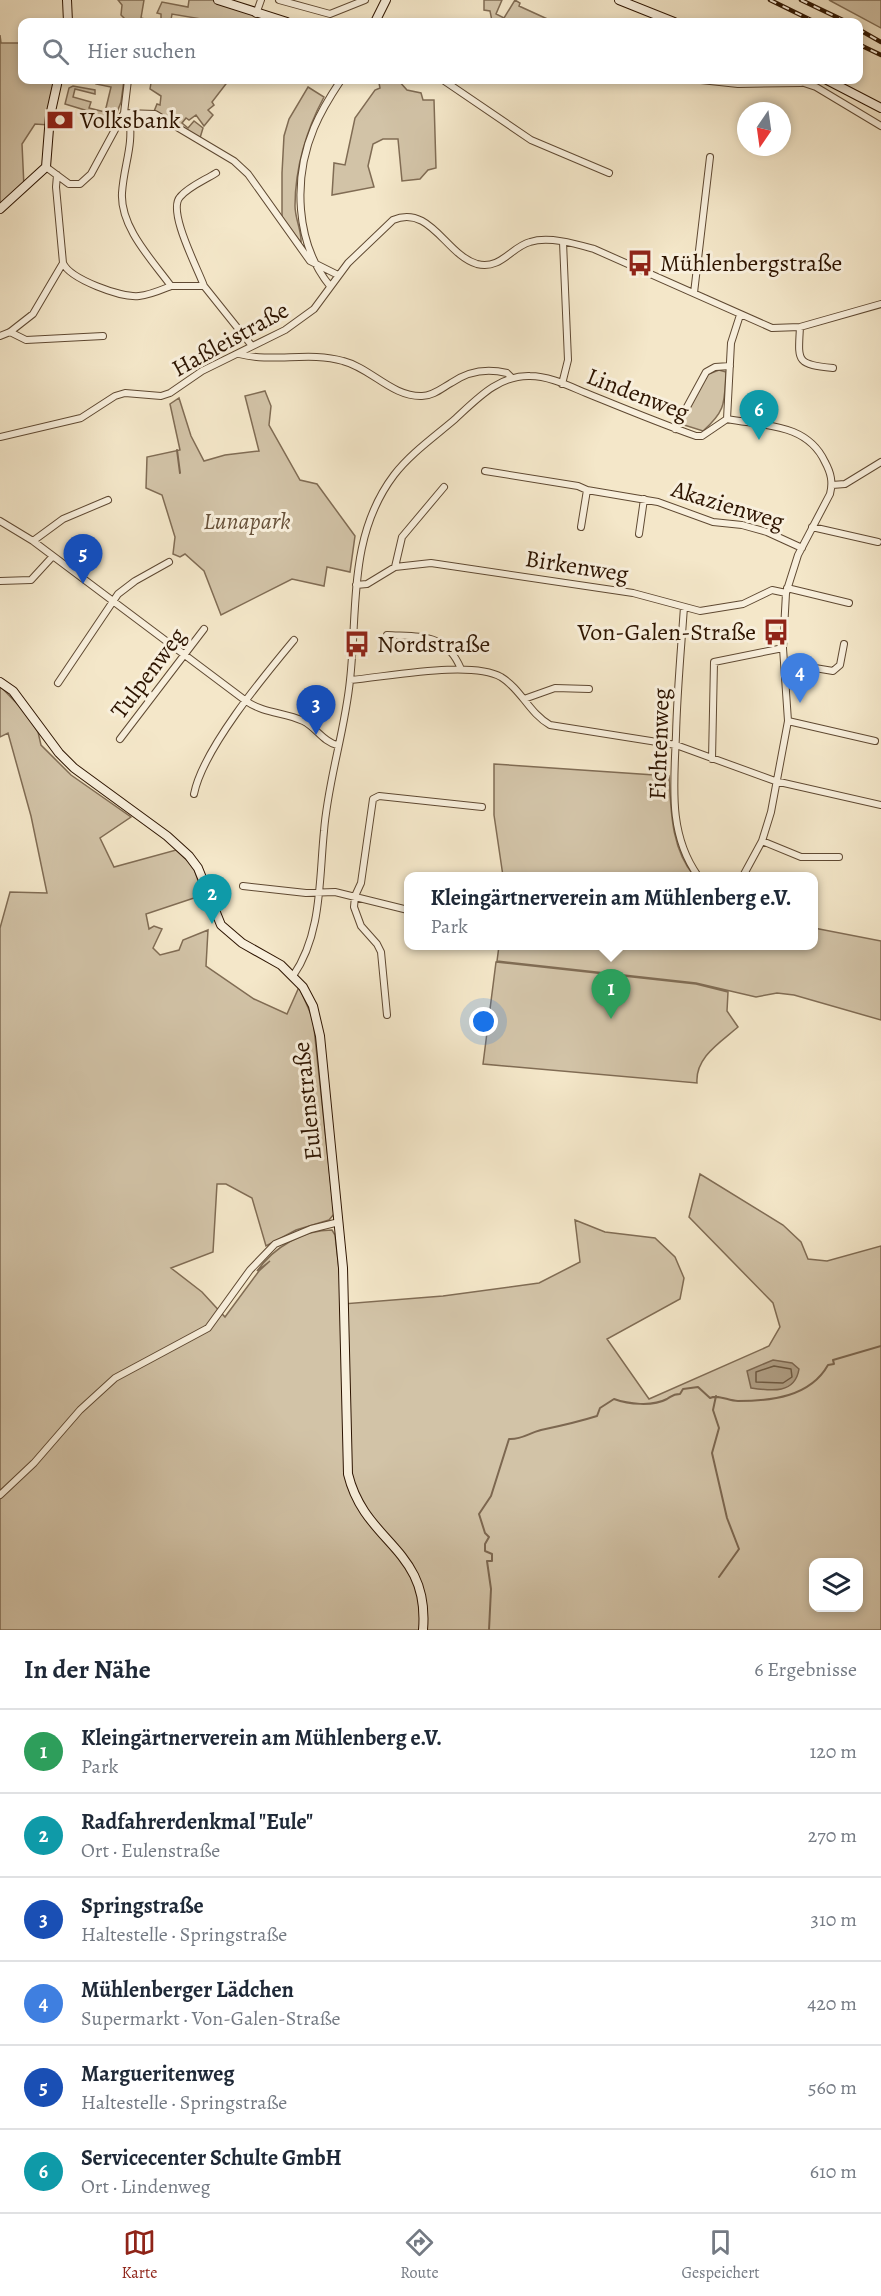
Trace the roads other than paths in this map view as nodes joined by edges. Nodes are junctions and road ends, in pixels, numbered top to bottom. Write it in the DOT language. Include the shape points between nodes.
graph roads {
  1 [pos="218,0"];
  2 [pos="261,0"];
  3 [pos="279,0"];
  4 [pos="365,0"];
  5 [pos="386,0"];
  6 [pos="619,0"];
  7 [pos="67,1"];
  8 [pos="256,14"];
  9 [pos="68,18"];
  10 [pos="272,18"];
  11 [pos="377,18"];
  12 [pos="664,18"];
  13 [pos="57,84"];
  14 [pos="128,84"];
  15 [pos="339,84"];
  16 [pos="449,84"];
  17 [pos="808,84"];
  18 [pos="834,84"];
  19 [pos="881,108"];
  20 [pos="127,114"];
  21 [pos="881,126"];
  22 [pos="710,157"];
  23 [pos="46,167"];
  24 [pos="216,173"];
  25 [pos="609,173"];
  26 [pos="57,176"];
  27 [pos="0,208"];
  28 [pos="563,242"];
  29 [pos="63,263"];
  30 [pos="317,266"];
  31 [pos="338,275"];
  32 [pos="171,286"];
  33 [pos="204,286"];
  34 [pos="330,286"];
  35 [pos="694,293"];
  36 [pos="881,304"];
  37 [pos="740,315"];
  38 [pos="800,327"];
  39 [pos="10,332"];
  40 [pos="0,336"];
  41 [pos="103,336"];
  42 [pos="252,346"];
  43 [pos="239,354"];
  44 [pos="730,366"];
  45 [pos="833,368"];
  46 [pos="511,377"];
  47 [pos="562,384"];
  48 [pos="726,419"];
  49 [pos="675,429"];
  50 [pos="0,437"];
  51 [pos="881,462"];
  52 [pos="485,471"];
  53 [pos="832,485"];
  54 [pos="444,487"];
  55 [pos="587,490"];
  56 [pos="644,499"];
  57 [pos="108,500"];
  58 [pos="0,521"];
  59 [pos="581,527"];
  60 [pos="812,527"];
  61 [pos="639,534"];
  62 [pos="33,541"];
  63 [pos="878,542"];
  64 [pos="802,548"];
  65 [pos="53,556"];
  66 [pos="169,562"];
  67 [pos="395,567"];
  68 [pos="0,581"];
  69 [pos="356,585"];
  70 [pos="787,591"];
  71 [pos="113,601"];
  72 [pos="849,603"];
  73 [pos="684,607"];
  74 [pos="204,629"];
  75 [pos="387,635"];
  76 [pos="294,639"];
  77 [pos="844,645"];
  78 [pos="783,648"];
  79 [pos="184,654"];
  80 [pos="785,663"];
  81 [pos="461,669"];
  82 [pos="350,680"];
  83 [pos="0,682"];
  84 [pos="58,683"];
  85 [pos="589,689"];
  86 [pos="524,699"];
  87 [pos="246,701"];
  88 [pos="788,721"];
  89 [pos="120,739"];
  90 [pos="875,741"];
  91 [pos="337,745"];
  92 [pos="675,745"];
  93 [pos="712,759"];
  94 [pos="775,781"];
  95 [pos="194,794"];
  96 [pos="881,805"];
  97 [pos="482,807"];
  98 [pos="762,841"];
  99 [pos="839,857"];
  100 [pos="695,872"];
  101 [pos="745,872"];
  102 [pos="243,886"];
  103 [pos="319,892"];
  104 [pos="355,896"];
  105 [pos="404,909"];
  106 [pos="293,976"];
  107 [pos="387,1015"];
  108 [pos="339,1222"];
  109 [pos="0,1495"];
  110 [pos="423,1630"];
  1 -- 8 [label="main road"];
  2 -- 8 [label="street"];
  3 -- 4 [label="street" via="330,14"];
  5 -- 11 [label="main road"];
  6 -- 12 [label="main road"];
  7 -- 9 [label="main road"];
  8 -- 10 [label="main road"];
  13 -- 23 [label="main road"];
  14 -- 20 [label="street"];
  15 -- 30 [label="street" via="313,129 299,207"];
  16 -- 25 [label="street" via="531,140"];
  17 -- 21 [label="street"];
  18 -- 19 [label="main road"];
  20 -- 26 [label="street" via="86,179 73,185"];
  20 -- 30 [label="street" via="150,113 234,161"];
  20 -- 32 [label="street" via="131,149 122,192 123,208 133,232"];
  22 -- 35 [label="street"];
  23 -- 26 [label="street"];
  23 -- 27 [label="main road"];
  24 -- 33 [label="street" via="179,197 176,207 177,219"];
  26 -- 29 [label="street"];
  28 -- 31 [label="street, Haßleistraße" via="531,242 496,263 478,264 425,222 399,217"];
  28 -- 35 [label="street" via="606,253"];
  28 -- 47 [label="street" via="568,360"];
  29 -- 32 [label="street" via="70,274 84,281 133,296"];
  29 -- 39 [label="street" via="33,314"];
  30 -- 31 [label="street"];
  30 -- 34 [label="street"];
  31 -- 34 [label="street, Haßleistraße"];
  32 -- 33 [label="street"];
  33 -- 42 [label="street"];
  34 -- 42 [label="street, Haßleistraße" via="304,318"];
  35 -- 37 [label="street"];
  36 -- 38 [label="street"];
  37 -- 38 [label="street" via="772,328"];
  37 -- 44 [label="street"];
  38 -- 45 [label="street" via="801,362"];
  39 -- 40 [label="street"];
  39 -- 41 [label="street" via="26,339"];
  42 -- 43 [label="street, Haßleistraße"];
  43 -- 46 [label="street" via="344,361 402,393 419,396 434,393 471,372 501,371"];
  43 -- 50 [label="street, Haßleistraße" via="202,371 170,393 125,393 81,418"];
  44 -- 48 [label="street"];
  44 -- 49 [label="street" via="706,372"];
  46 -- 47 [label="street" via="533,376"];
  46 -- 69 [label="street" via="478,398 395,474 368,522"];
  47 -- 49 [label="street, Lindenweg"];
  48 -- 49 [label="street, Lindenweg" via="702,436"];
  48 -- 53 [label="street" via="793,431 809,438 822,454"];
  51 -- 53 [label="street" via="845,484"];
  52 -- 55 [label="street, Akazienweg"];
  53 -- 60 [label="street"];
  54 -- 67 [label="street" via="402,537"];
  55 -- 56 [label="street, Akazienweg"];
  55 -- 59 [label="street"];
  56 -- 61 [label="street, Akazienweg"];
  56 -- 64 [label="street, Akazienweg" via="713,522 767,532"];
  57 -- 62 [label="street" via="63,519"];
  58 -- 62 [label="street"];
  60 -- 63 [label="street"];
  60 -- 64 [label="street"];
  62 -- 65 [label="street"];
  64 -- 70 [label="street"];
  65 -- 68 [label="street" via="31,580"];
  65 -- 71 [label="street"];
  66 -- 71 [label="street" via="135,581"];
  67 -- 69 [label="street, Birkenweg" via="367,584"];
  67 -- 73 [label="street, Birkenweg" via="431,563 473,568 633,593"];
  69 -- 82 [label="street"];
  70 -- 72 [label="street, Birkenweg"];
  70 -- 73 [label="street, Birkenweg" via="772,590 743,604 709,612"];
  70 -- 78 [label="street"];
  71 -- 79 [label="street"];
  71 -- 84 [label="street"];
  73 -- 92 [label="street, Fichtenweg"];
  74 -- 79 [label="street, Tulpenweg"];
  75 -- 81 [label="street" via="440,641 456,657"];
  76 -- 87 [label="street"];
  77 -- 80 [label="street" via="840,665 833,671"];
  78 -- 80 [label="street"];
  78 -- 93 [label="street" via="714,662"];
  79 -- 87 [label="street"];
  79 -- 89 [label="street, Tulpenweg"];
  80 -- 88 [label="street"];
  81 -- 82 [label="street"];
  81 -- 86 [label="street" via="501,677"];
  82 -- 91 [label="street"];
  83 -- 106 [label="main road, Eulenstraße" via="13,691 74,768 189,856 198,868 214,912 230,934"];
  85 -- 86 [label="street" via="555,688"];
  86 -- 92 [label="street" via="542,721 556,727"];
  87 -- 91 [label="street" via="267,712 304,721"];
  87 -- 95 [label="street" via="197,779"];
  88 -- 90 [label="street"];
  88 -- 94 [label="street"];
  91 -- 103 [label="street" via="329,784"];
  92 -- 93 [label="street"];
  92 -- 100 [label="street, Fichtenweg" via="676,823 688,862"];
  93 -- 94 [label="street"];
  94 -- 96 [label="street"];
  94 -- 98 [label="street"];
  97 -- 104 [label="street" via="376,797 372,802 361,883"];
  98 -- 99 [label="street" via="801,857"];
  98 -- 101 [label="street"];
  102 -- 103 [label="street"];
  103 -- 104 [label="street"];
  103 -- 106 [label="street" via="313,931"];
  104 -- 105 [label="street"];
  104 -- 107 [label="street" via="357,918 381,952"];
  106 -- 108 [label="main road, Eulenstraße" via="309,996 317,1018"];
  108 -- 109 [label="street" via="311,1228 275,1244 250,1270 208,1328 116,1378 80,1410"];
  108 -- 110 [label="main road, Eulenstraße" via="346,1308 348,1474 364,1514 418,1579"];
}
